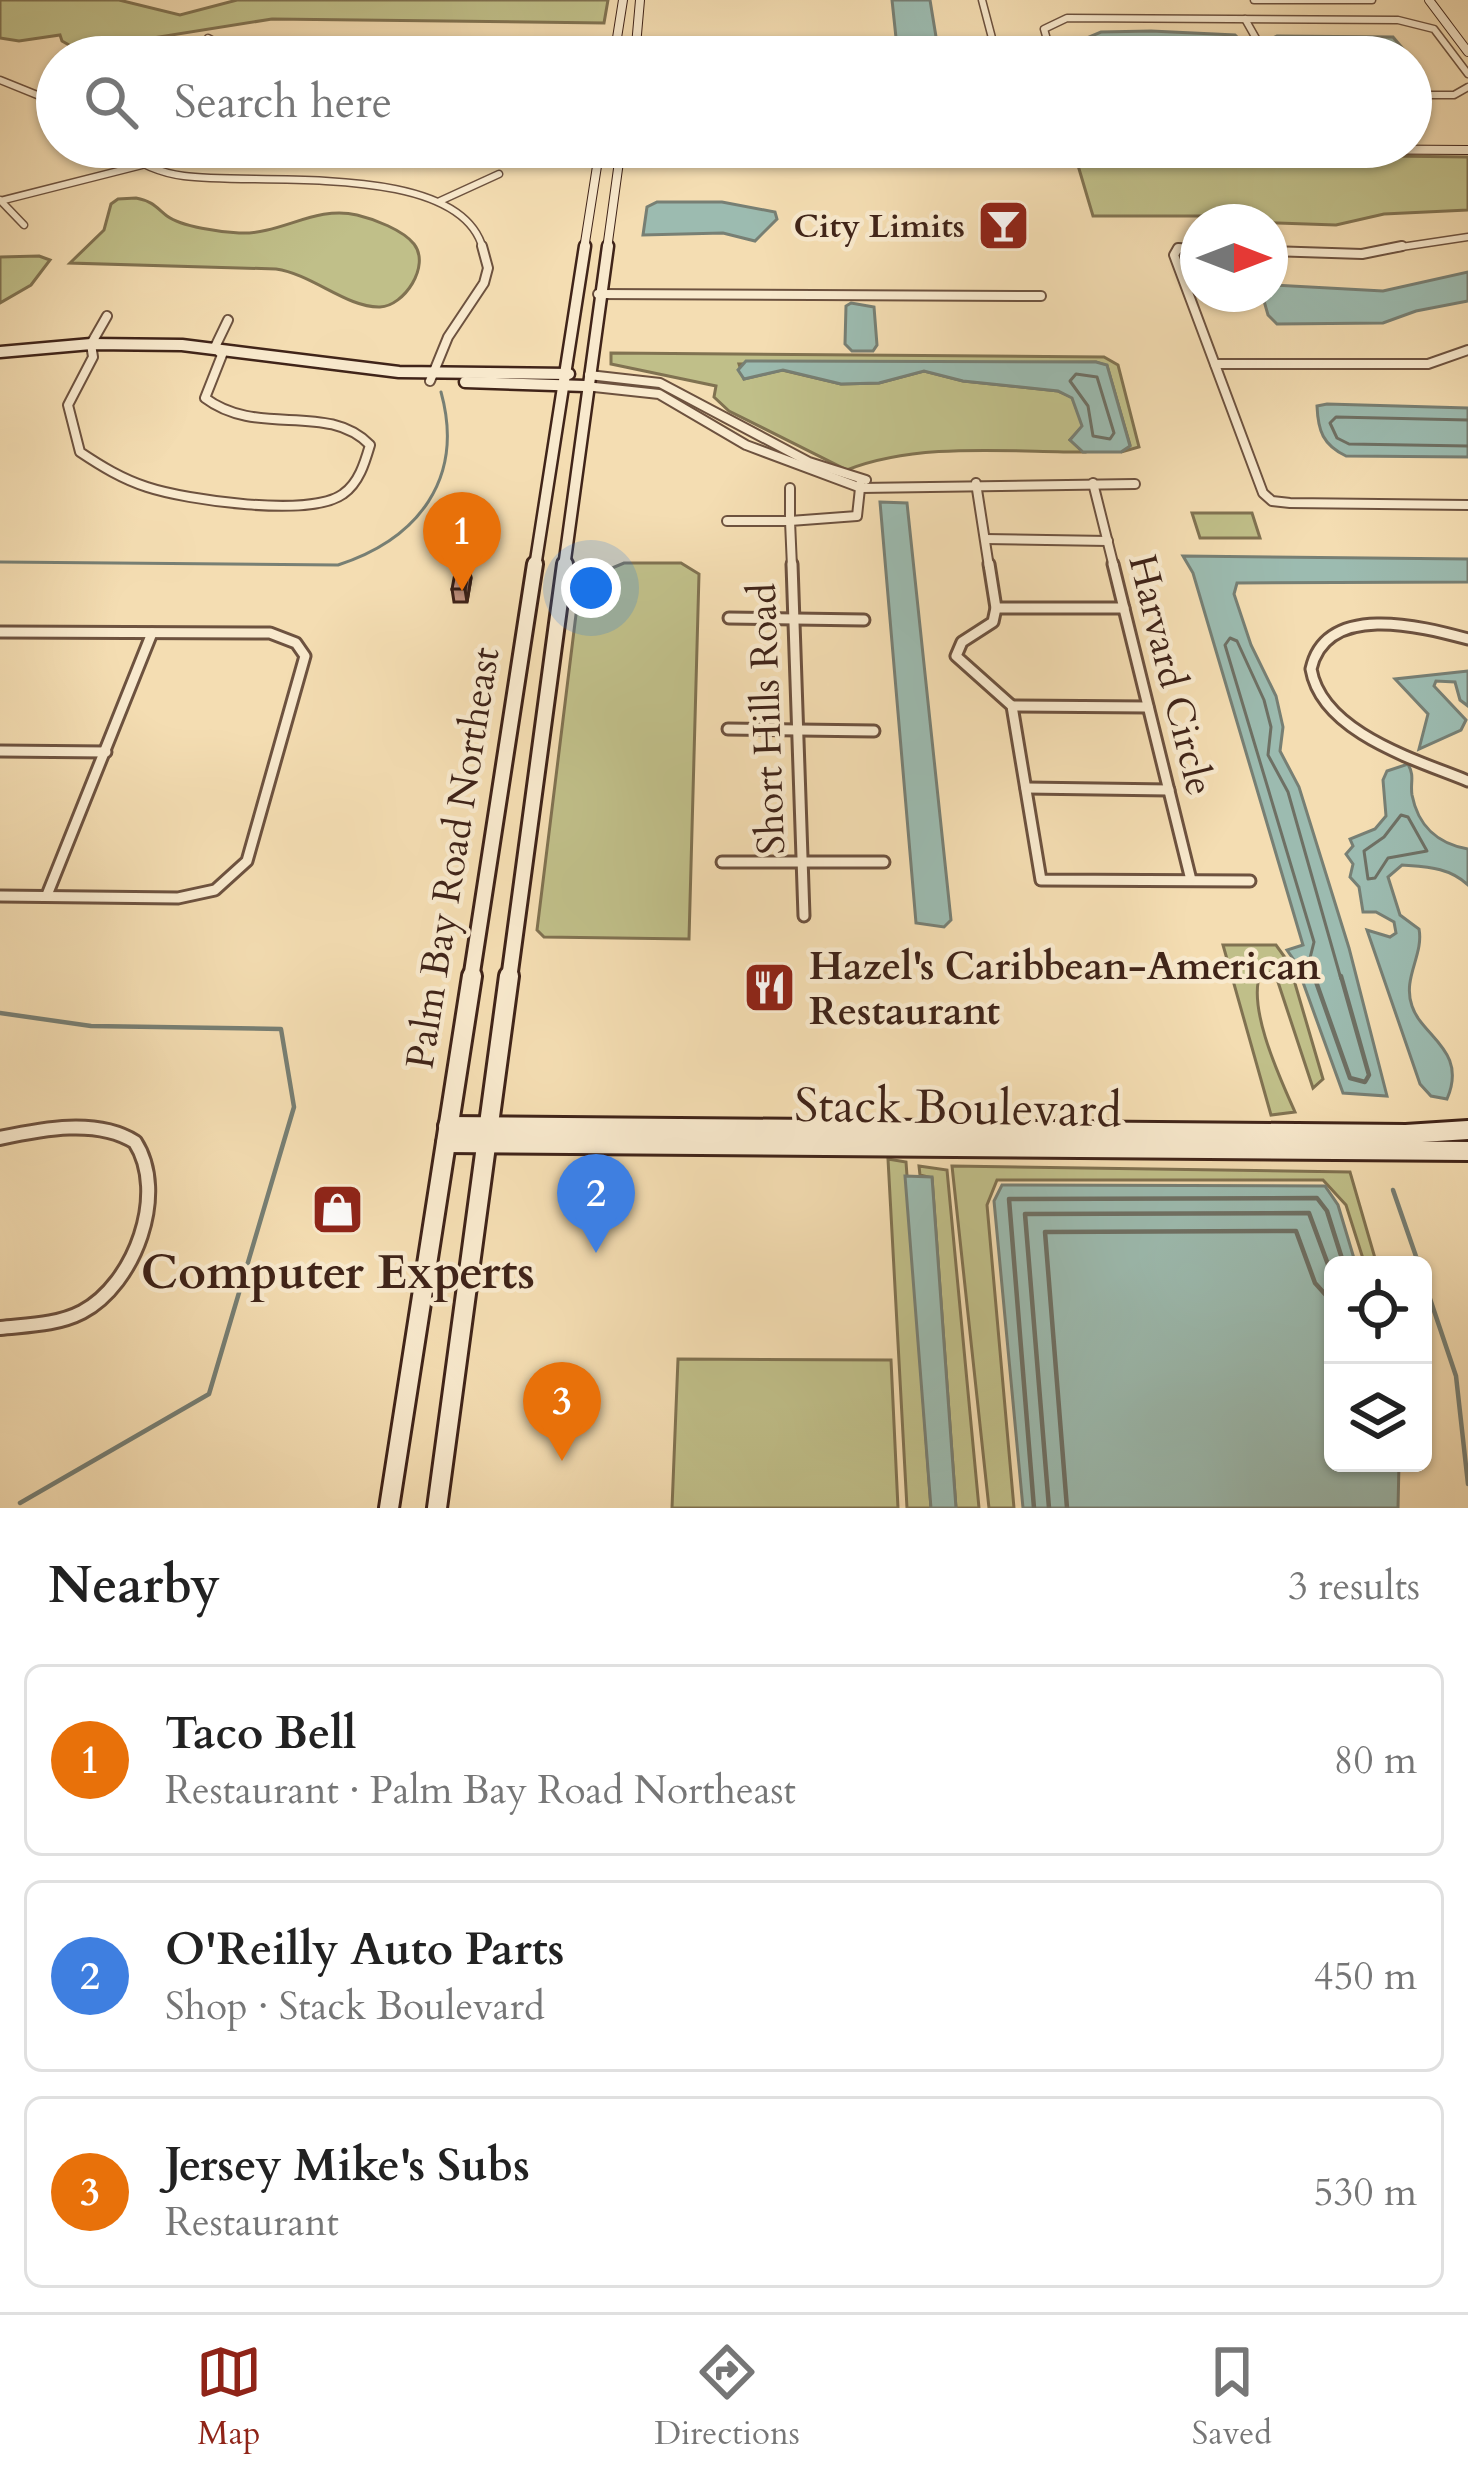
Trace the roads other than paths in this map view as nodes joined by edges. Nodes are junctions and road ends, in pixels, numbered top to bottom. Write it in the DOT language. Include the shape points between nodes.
graph roads {
  1 [pos="623,0"];
  2 [pos="640,0"];
  3 [pos="982,0"];
  4 [pos="1254,0"];
  5 [pos="1372,0"];
  6 [pos="1429,0"];
  7 [pos="1245,19"];
  8 [pos="617,36"];
  9 [pos="637,36"];
  10 [pos="991,36"];
  11 [pos="1046,36"];
  12 [pos="1255,36"];
  13 [pos="1468,52"];
  14 [pos="1468,74"];
  15 [pos="0,80"];
  16 [pos="1468,87"];
  17 [pos="36,95"];
  18 [pos="1432,95"];
  19 [pos="1432,143"];
  20 [pos="1432,146"];
  21 [pos="1468,146"];
  22 [pos="130,168"];
  23 [pos="157,168"];
  24 [pos="597,168"];
  25 [pos="618,168"];
  26 [pos="500,174"];
  27 [pos="0,201"];
  28 [pos="440,201"];
  29 [pos="24,225"];
  30 [pos="1468,237"];
  31 [pos="1288,252"];
  32 [pos="579,284"];
  33 [pos="598,294"];
  34 [pos="1041,296"];
  35 [pos="1195,312"];
  36 [pos="107,316"];
  37 [pos="228,320"];
  38 [pos="91,348"];
  39 [pos="1468,350"];
  40 [pos="219,351"];
  41 [pos="0,355"];
  42 [pos="1215,364"];
  43 [pos="431,378"];
  44 [pos="564,380"];
  45 [pos="586,380"];
  46 [pos="976,482"];
  47 [pos="861,483"];
  48 [pos="1094,484"];
  49 [pos="1135,484"];
  50 [pos="790,488"];
  51 [pos="1468,505"];
  52 [pos="728,521"];
  53 [pos="790,521"];
  54 [pos="540,538"];
  55 [pos="985,539"];
  56 [pos="1108,542"];
  57 [pos="562,559"];
  58 [pos="535,566"];
  59 [pos="559,581"];
  60 [pos="996,608"];
  61 [pos="1124,608"];
  62 [pos="729,618"];
  63 [pos="794,619"];
  64 [pos="864,620"];
  65 [pos="0,632"];
  66 [pos="152,633"];
  67 [pos="1468,639"];
  68 [pos="1012,706"];
  69 [pos="1148,706"];
  70 [pos="728,729"];
  71 [pos="798,730"];
  72 [pos="874,730"];
  73 [pos="508,742"];
  74 [pos="0,751"];
  75 [pos="106,752"];
  76 [pos="535,768"];
  77 [pos="1468,781"];
  78 [pos="501,787"];
  79 [pos="1026,788"];
  80 [pos="1168,790"];
  81 [pos="529,812"];
  82 [pos="722,862"];
  83 [pos="802,862"];
  84 [pos="884,862"];
  85 [pos="1191,880"];
  86 [pos="1250,880"];
  87 [pos="47,895"];
  88 [pos="0,896"];
  89 [pos="804,916"];
  90 [pos="1468,1130"];
  91 [pos="447,1134"];
  92 [pos="486,1134"];
  93 [pos="0,1138"];
  94 [pos="1468,1151"];
  95 [pos="0,1328"];
  96 [pos="389,1508"];
  97 [pos="437,1508"];
  1 -- 8 [label="main road"];
  2 -- 9 [label="main road"];
  3 -- 10 [label="street"];
  4 -- 5 [label="street"];
  6 -- 13 [label="main road"];
  7 -- 11 [label="street" via="1064,19 1044,28"];
  7 -- 12 [label="street"];
  7 -- 14 [label="street" via="1398,20 1434,29"];
  15 -- 17 [label="street"];
  16 -- 18 [label="street"];
  19 -- 21 [label="main road"];
  20 -- 21 [label="main road"];
  22 -- 27 [label="street"];
  23 -- 28 [label="street" via="178,176 340,182"];
  24 -- 32 [label="main road, Palm Bay Road Northeast"];
  25 -- 33 [label="main road, Palm Bay Road Northeast"];
  26 -- 28 [label="street"];
  27 -- 29 [label="street"];
  28 -- 43 [label="street" via="486,245 488,274"];
  30 -- 31 [label="street" via="1346,255"];
  32 -- 33 [label="main road"];
  32 -- 44 [label="main road, Palm Bay Road Northeast"];
  33 -- 34 [label="street"];
  33 -- 45 [label="main road, Palm Bay Road Northeast"];
  35 -- 42 [label="street"];
  36 -- 38 [label="street"];
  37 -- 40 [label="street"];
  38 -- 40 [label="main road"];
  38 -- 40 [label="street" via="68,405 80,452 100,468 168,496 205,501 339,497 366,460 363,433 220,415 205,398"];
  38 -- 41 [label="main road"];
  39 -- 42 [label="street" via="1428,364"];
  40 -- 43 [label="main road"];
  42 -- 51 [label="street" via="1272,501"];
  43 -- 44 [label="main road"];
  44 -- 45 [label="main road"];
  44 -- 54 [label="main road, Palm Bay Road Northeast"];
  45 -- 47 [label="street" via="659,394 746,445"];
  45 -- 57 [label="main road, Palm Bay Road Northeast"];
  46 -- 47 [label="street"];
  46 -- 48 [label="street"];
  46 -- 55 [label="street"];
  47 -- 53 [label="street" via="857,516"];
  48 -- 49 [label="street"];
  48 -- 56 [label="street, Harvard Circle"];
  50 -- 53 [label="street, Short Hills Road"];
  52 -- 53 [label="street"];
  53 -- 63 [label="street, Short Hills Road"];
  54 -- 57 [label="main road"];
  54 -- 58 [label="main road, Palm Bay Road Northeast"];
  55 -- 56 [label="street"];
  55 -- 60 [label="street"];
  56 -- 61 [label="street, Harvard Circle"];
  57 -- 59 [label="main road, Palm Bay Road Northeast"];
  58 -- 59 [label="main road"];
  58 -- 73 [label="main road, Palm Bay Road Northeast"];
  59 -- 76 [label="main road, Palm Bay Road Northeast"];
  60 -- 61 [label="street"];
  60 -- 68 [label="street" via="993,622 962,642 956,656"];
  61 -- 69 [label="street, Harvard Circle"];
  62 -- 63 [label="street"];
  63 -- 64 [label="street"];
  63 -- 71 [label="street, Short Hills Road"];
  65 -- 66 [label="street"];
  66 -- 75 [label="street"];
  66 -- 87 [label="street" via="270,633 305,656 247,861 215,890 178,898"];
  67 -- 77 [label="street" via="1397,624 1332,633 1313,650 1309,674 1326,703 1355,727"];
  68 -- 69 [label="street"];
  68 -- 79 [label="street"];
  69 -- 80 [label="street, Harvard Circle"];
  70 -- 71 [label="street"];
  71 -- 72 [label="street"];
  71 -- 83 [label="street, Short Hills Road"];
  73 -- 76 [label="main road"];
  73 -- 78 [label="main road, Palm Bay Road Northeast"];
  74 -- 75 [label="street"];
  75 -- 87 [label="street"];
  76 -- 81 [label="main road, Palm Bay Road Northeast"];
  78 -- 81 [label="main road"];
  78 -- 91 [label="main road, Palm Bay Road Northeast"];
  79 -- 80 [label="street"];
  79 -- 85 [label="street" via="1042,880"];
  80 -- 85 [label="street, Harvard Circle"];
  81 -- 92 [label="main road, Palm Bay Road Northeast"];
  82 -- 83 [label="street"];
  83 -- 84 [label="street"];
  83 -- 89 [label="street, Short Hills Road"];
  85 -- 86 [label="street"];
  87 -- 88 [label="street"];
  90 -- 92 [label="main road, Stack Boulevard"];
  91 -- 92 [label="main road, Stack Boulevard"];
  91 -- 96 [label="main road, Palm Bay Road Northeast"];
  92 -- 94 [label="main road, Stack Boulevard"];
  92 -- 97 [label="main road, Palm Bay Road Northeast"];
  93 -- 95 [label="street" via="120,1131 143,1150 152,1178 126,1268 87,1310"];
}
